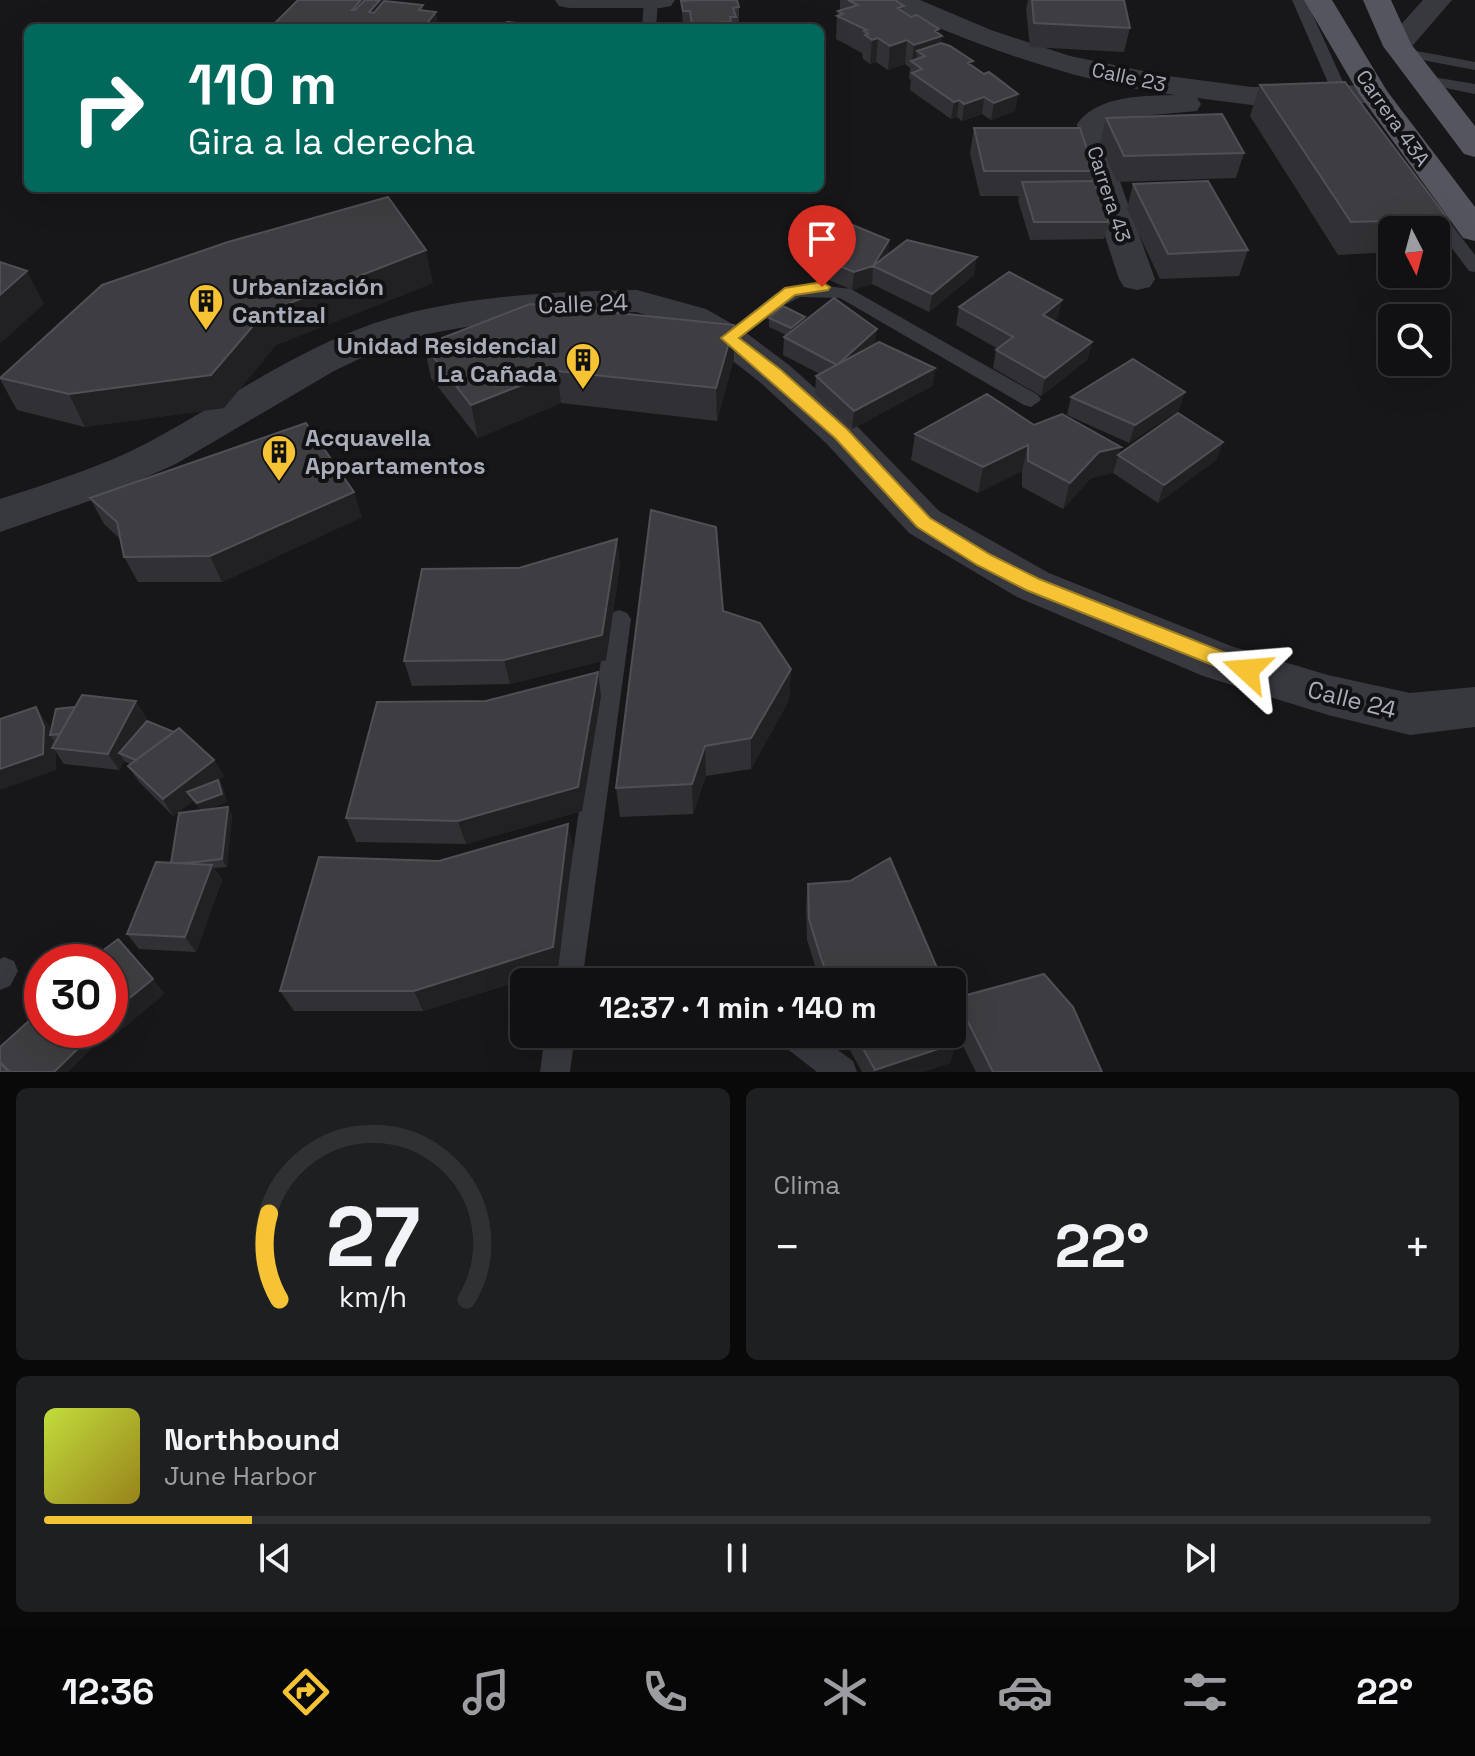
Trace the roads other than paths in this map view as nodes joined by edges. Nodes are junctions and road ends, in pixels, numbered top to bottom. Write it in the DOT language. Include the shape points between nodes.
graph roads {
  1 [pos="569,0"];
  2 [pos="896,0"];
  3 [pos="1299,0"];
  4 [pos="1318,0"];
  5 [pos="1377,0"];
  6 [pos="1438,0"];
  7 [pos="653,10"];
  8 [pos="1399,49"];
  9 [pos="1475,65"];
  10 [pos="1434,81"];
  11 [pos="1475,89"];
  12 [pos="1341,94"];
  13 [pos="1160,95"];
  14 [pos="1367,106"];
  15 [pos="1475,147"];
  16 [pos="1418,193"];
  17 [pos="1475,231"];
  18 [pos="1475,267"];
  19 [pos="1137,279"];
  20 [pos="728,338"];
  21 [pos="1031,400"];
  22 [pos="0,516"];
  23 [pos="619,619"];
  24 [pos="1475,707"];
  25 [pos="570,968"];
  26 [pos="558,1048"];
  27 [pos="810,1048"];
  28 [pos="555,1072"];
  29 [pos="842,1072"];
  1 -- 7 [label="street"];
  2 -- 13 [label="street, Calle 23" via="981,36"];
  3 -- 12 [label="lane"];
  4 -- 14 [label="main road, Carrera 43A"];
  5 -- 8 [label="main road, Carrera 43A"];
  6 -- 8 [label="street"];
  8 -- 9 [label="lane"];
  8 -- 10 [label="main road, Carrera 43A"];
  9 -- 10 [label="lane"];
  10 -- 11 [label="lane"];
  10 -- 15 [label="main road, Carrera 43A"];
  12 -- 13 [label="street, Carrera 43" via="1199,103"];
  12 -- 14 [label="street"];
  13 -- 19 [label="street, Carrera 43" via="1103,115 1093,124 1091,138"];
  14 -- 17 [label="main road, Carrera 43A"];
  16 -- 18 [label="lane"];
  20 -- 21 [label="lane" via="790,291 822,287 845,293"];
  20 -- 22 [label="street, Calle 24" via="693,317 637,301 533,304 424,323 371,338 320,362 159,455"];
  20 -- 24 [label="street, Calle 24" via="841,434 924,522 1033,585 1220,662 1328,695 1410,714"];
  23 -- 25 [label="lane"];
  26 -- 28 [label="lane"];
  27 -- 29 [label="lane"];
}
